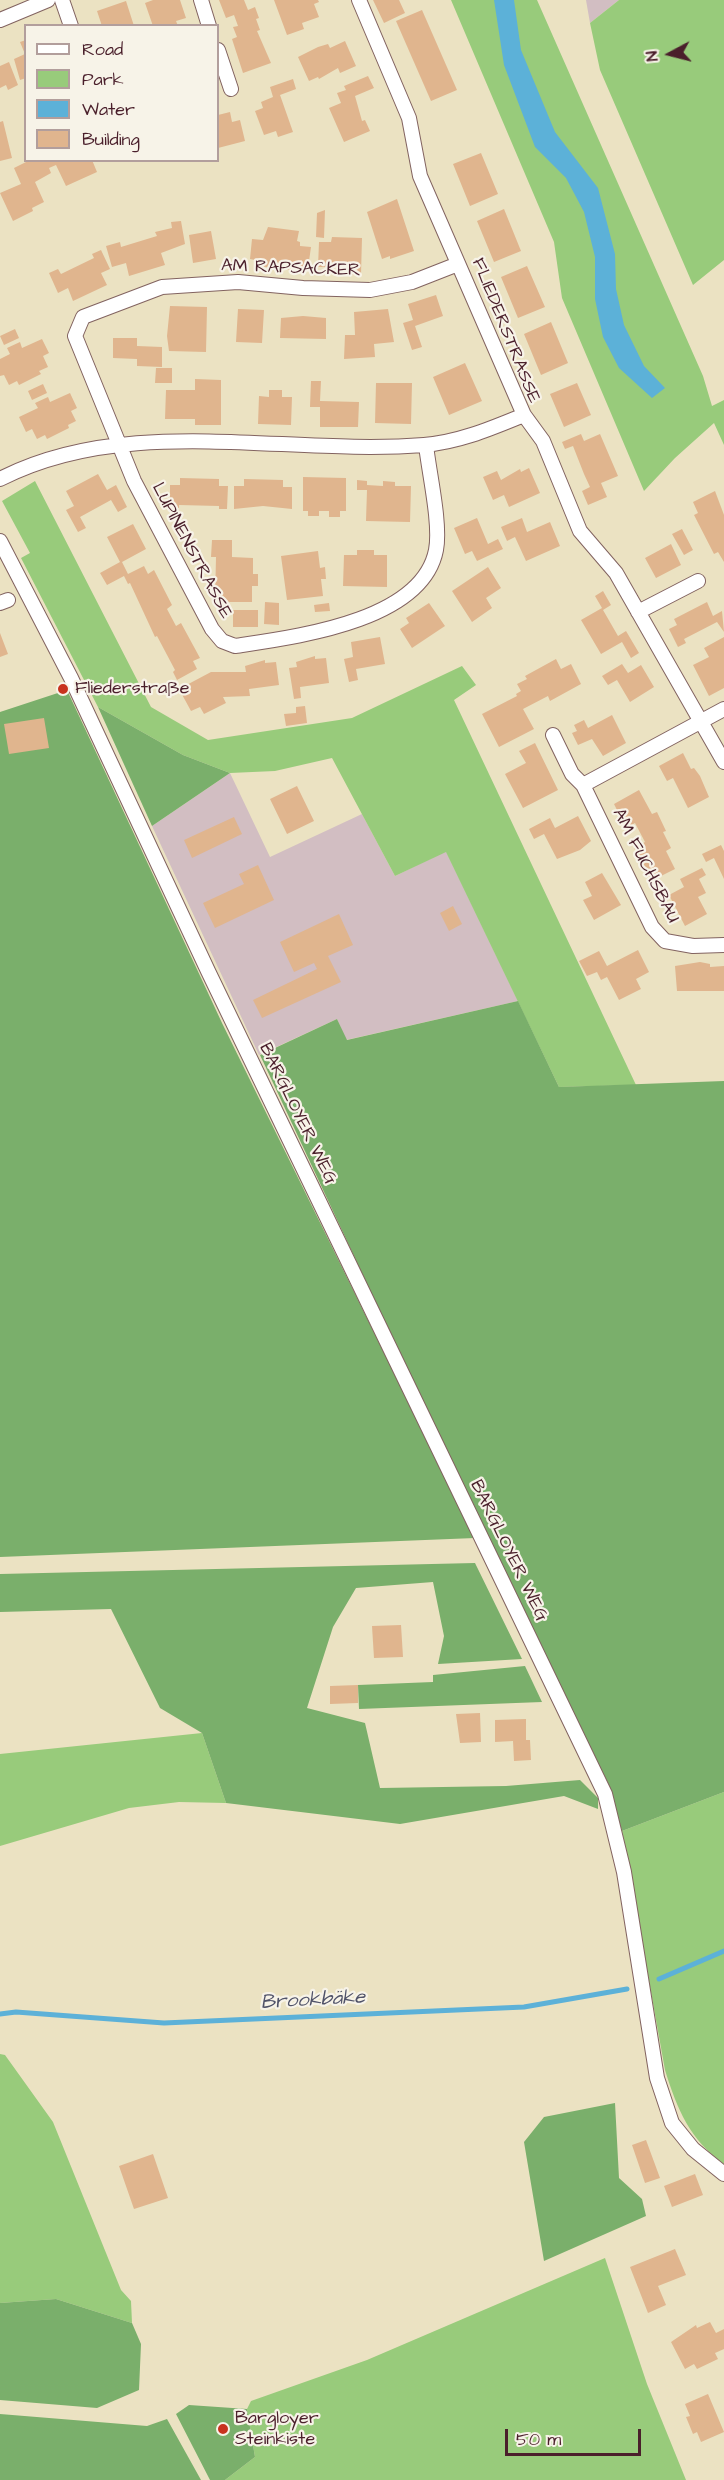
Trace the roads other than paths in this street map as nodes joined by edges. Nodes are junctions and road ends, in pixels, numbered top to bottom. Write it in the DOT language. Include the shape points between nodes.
graph roads {
  1 [pos="48,0"];
  2 [pos="62,0"];
  3 [pos="201,0"];
  4 [pos="358,0"];
  5 [pos="0,20"];
  6 [pos="70,24"];
  7 [pos="208,24"];
  8 [pos="219,53"];
  9 [pos="231,89"];
  10 [pos="458,264"];
  11 [pos="524,415"];
  12 [pos="121,445"];
  13 [pos="426,445"];
  14 [pos="0,479"];
  15 [pos="0,541"];
  16 [pos="698,581"];
  17 [pos="638,612"];
  18 [pos="724,709"];
  19 [pos="702,720"];
  20 [pos="554,735"];
  21 [pos="724,762"];
  22 [pos="583,785"];
  23 [pos="724,945"];
  24 [pos="724,2174"];
  1 -- 5 [label="street"];
  2 -- 6 [label="street"];
  3 -- 7 [label="street"];
  4 -- 10 [label="street, FLIEDERSTRASSE" via="409,118 420,176"];
  8 -- 9 [label="street"];
  10 -- 11 [label="street, FLIEDERSTRASSE"];
  10 -- 12 [label="street, AM RAPSACKER" via="412,282 370,290 238,282 162,287 83,317 75,336"];
  11 -- 13 [label="street, FLIEDERSTRASSE" via="472,436"];
  11 -- 17 [label="street" via="543,441 580,531 616,573"];
  12 -- 13 [label="street, FLIEDERSTRASSE" via="157,442"];
  12 -- 13 [label="street, LUPINENSTRASSE" via="134,481 212,629 222,641 235,646 309,635 395,603 415,589 429,571 437,538"];
  12 -- 14 [label="street, FLIEDERSTRASSE" via="70,452"];
  15 -- 24 [label="street, BARGLOYER WEG" via="71,678 207,971 605,1794 624,1872 657,2078 672,2123 693,2149"];
  16 -- 17 [label="street"];
  17 -- 19 [label="street"];
  18 -- 19 [label="street"];
  19 -- 21 [label="street"];
  19 -- 22 [label="street"];
  20 -- 22 [label="street, AM FUCHSBAU" via="572,774"];
  22 -- 23 [label="street, AM FUCHSBAU" via="652,927 665,941 693,946"];
}
